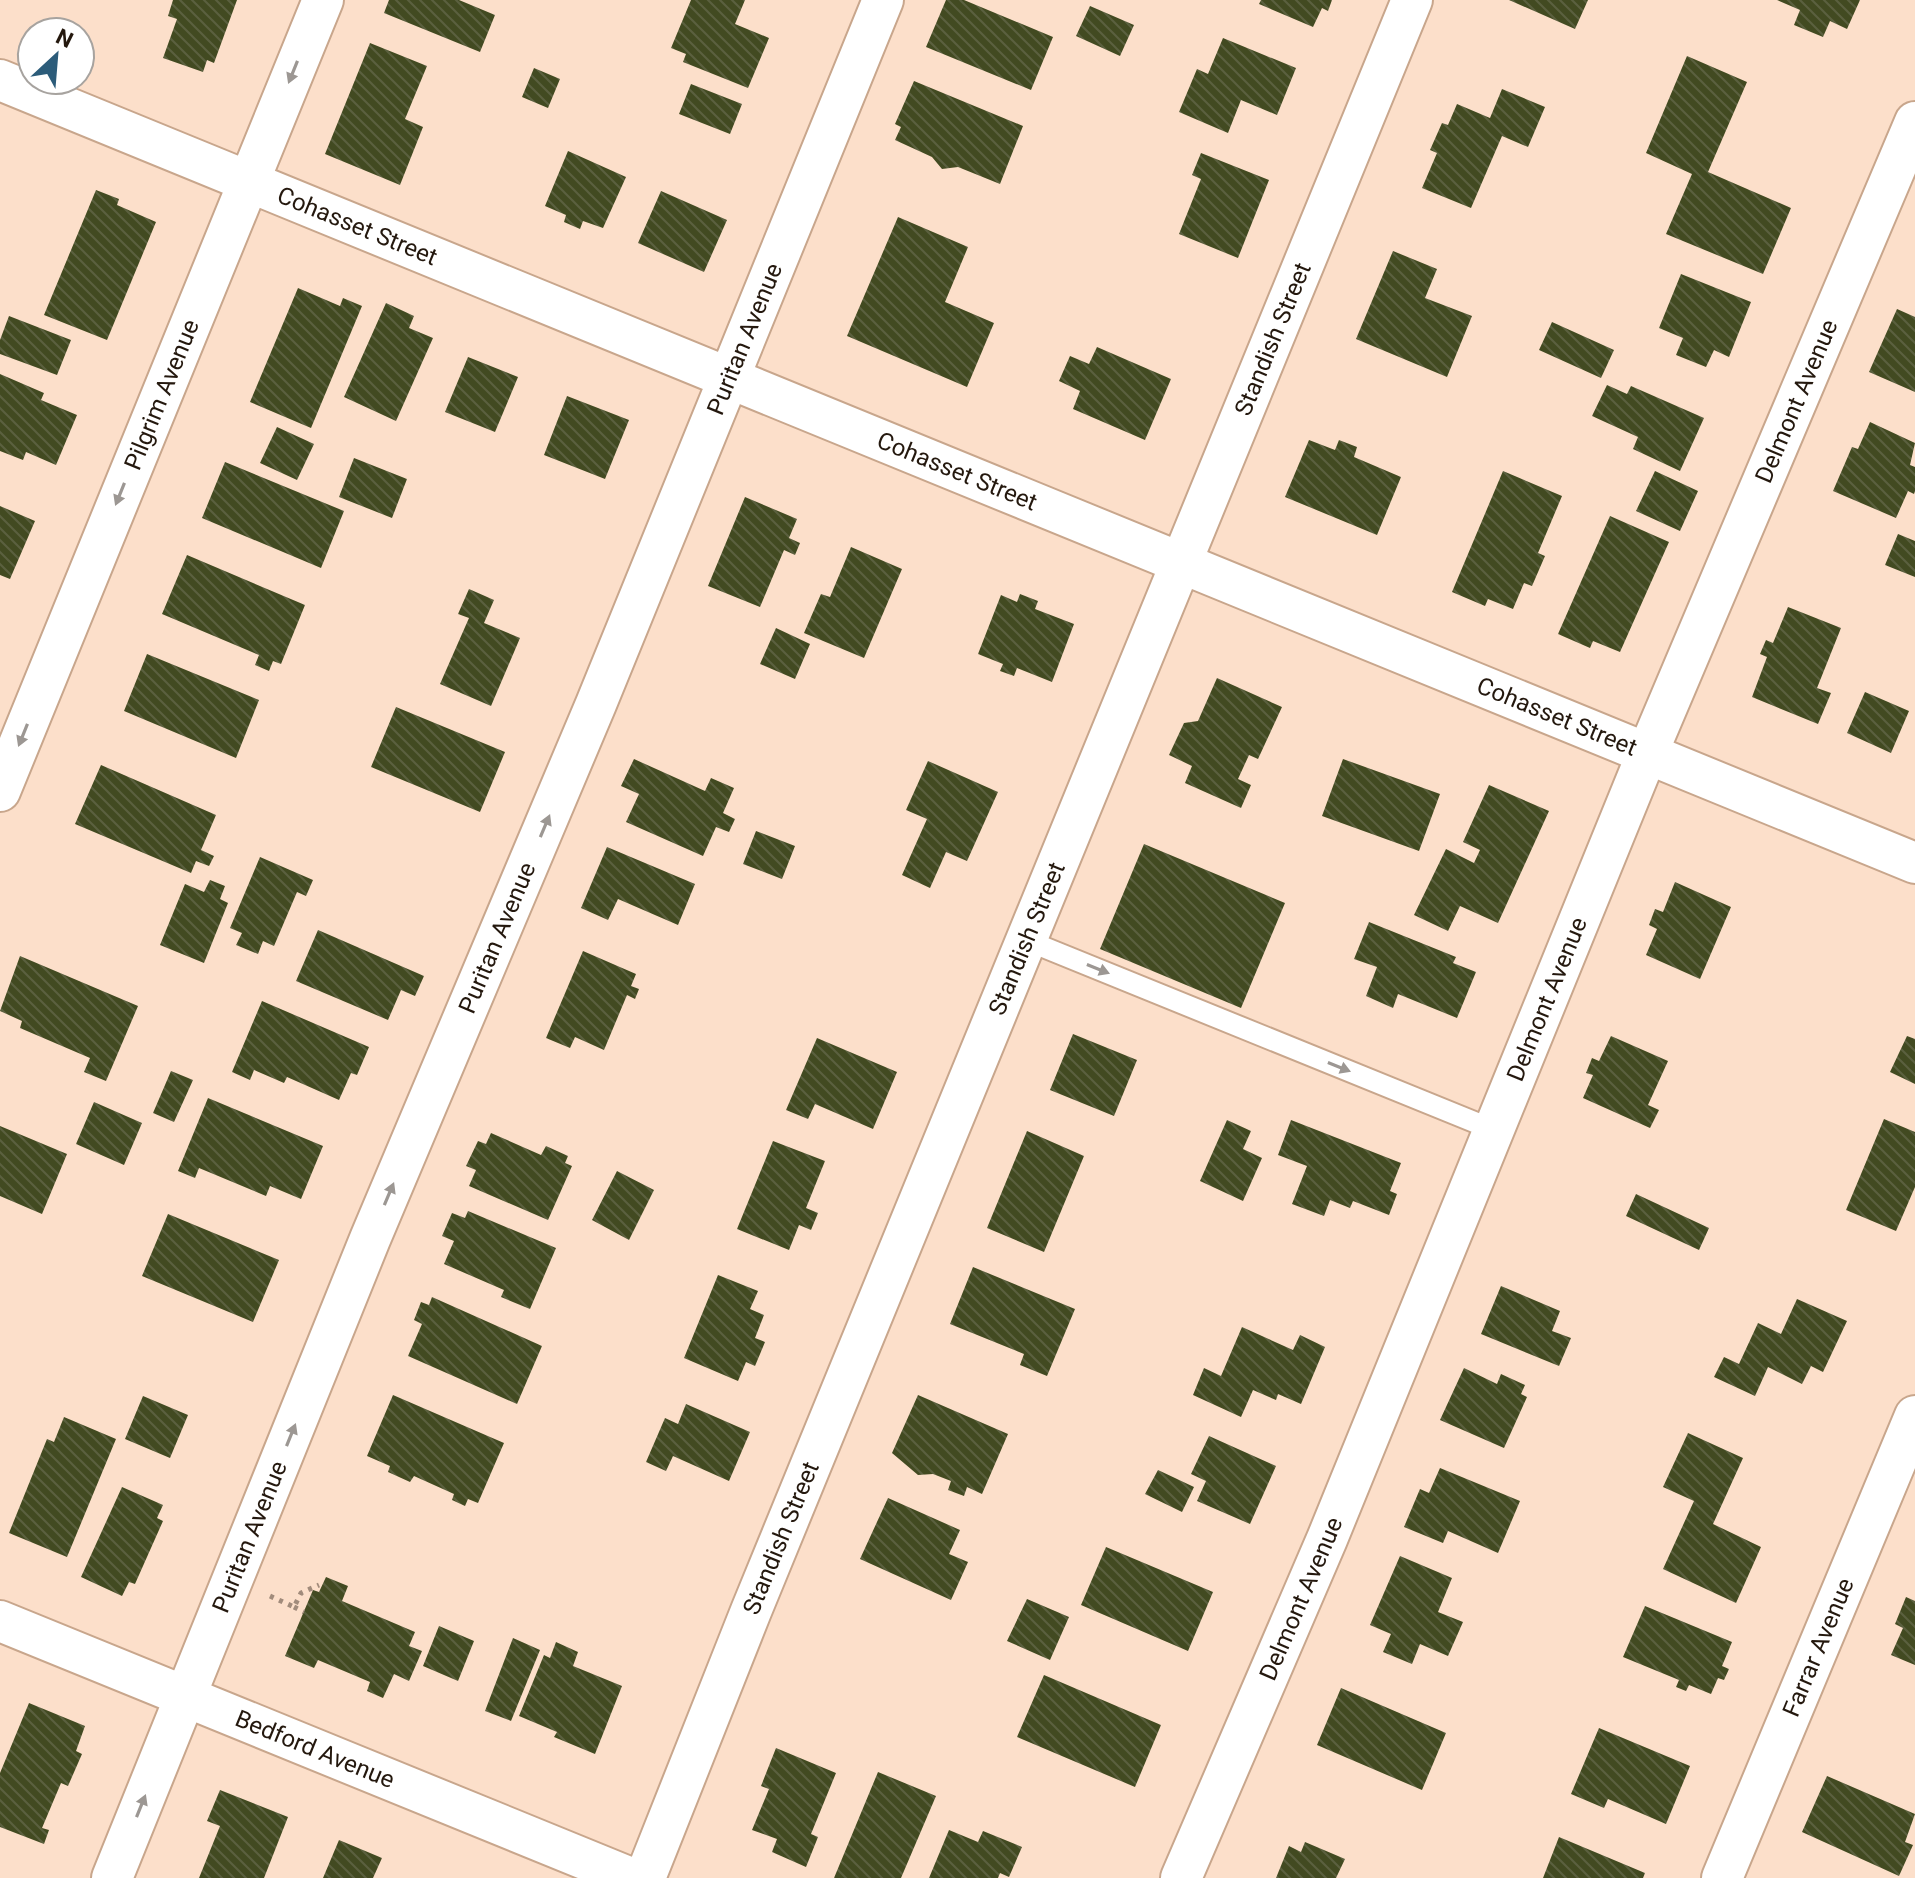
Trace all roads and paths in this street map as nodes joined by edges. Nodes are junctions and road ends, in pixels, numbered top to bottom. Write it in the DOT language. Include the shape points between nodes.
graph roads {
  1 [pos="323,0"];
  2 [pos="883,0"];
  3 [pos="1412,0"];
  4 [pos="0,80"];
  5 [pos="1915,122"];
  6 [pos="248,182"];
  7 [pos="729,379"];
  8 [pos="1182,566"];
  9 [pos="1647,754"];
  10 [pos="0,791"];
  11 [pos="1915,863"];
  12 [pos="1026,940"];
  13 [pos="1494,1130"];
  14 [pos="1915,1416"];
  15 [pos="319,1585"];
  16 [pos="265,1594"];
  17 [pos="294,1607"];
  18 [pos="304,1612"];
  19 [pos="0,1621"];
  20 [pos="184,1698"];
  21 [pos="112,1878"];
  22 [pos="631,1878"];
  23 [pos="645,1878"];
  24 [pos="1181,1878"];
  25 [pos="1722,1878"];
  1 -- 6 [label="street, Pilgrim Avenue, one-way"];
  2 -- 7 [label="street, Puritan Avenue"];
  3 -- 8 [label="street, Standish Street"];
  4 -- 6 [label="street, Cohasset Street"];
  5 -- 9 [label="street, Delmont Avenue"];
  6 -- 7 [label="street, Cohasset Street"];
  6 -- 10 [label="street, Pilgrim Avenue, one-way"];
  7 -- 8 [label="street, Cohasset Street"];
  20 -- 7 [label="street, Puritan Avenue, one-way"];
  8 -- 9 [label="street, Cohasset Street"];
  8 -- 12 [label="street, Standish Street"];
  9 -- 11 [label="street, Cohasset Street"];
  9 -- 13 [label="street, Delmont Avenue"];
  12 -- 13 [label="lane, one-way"];
  12 -- 23 [label="street, Standish Street"];
  13 -- 24 [label="street, Delmont Avenue"];
  14 -- 25 [label="street, Farrar Avenue"];
  15 -- 17 [label="path" via="301,1593"];
  16 -- 17 [label="path"];
  17 -- 18 [label="path"];
  19 -- 20 [label="street, Bedford Avenue"];
  21 -- 20 [label="street, Puritan Avenue, one-way"];
  20 -- 22 [label="street, Bedford Avenue"];
}
